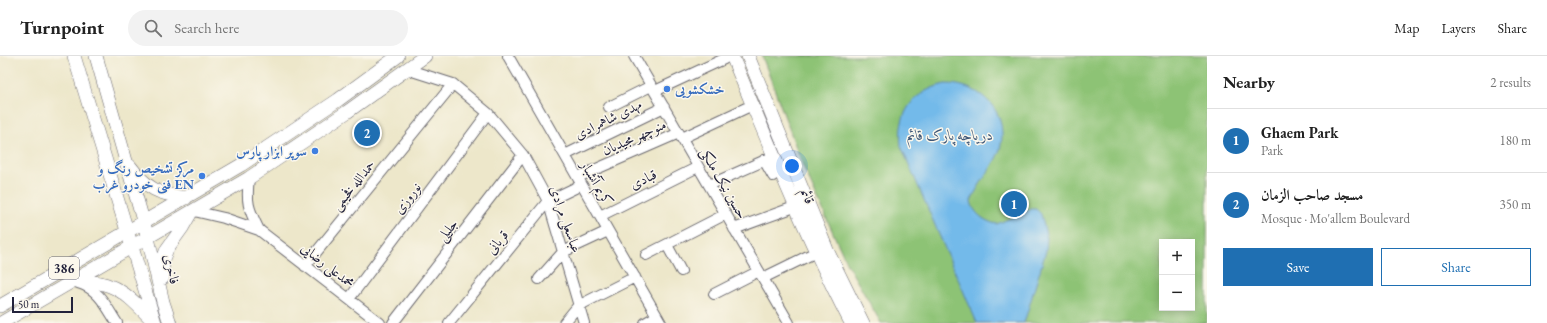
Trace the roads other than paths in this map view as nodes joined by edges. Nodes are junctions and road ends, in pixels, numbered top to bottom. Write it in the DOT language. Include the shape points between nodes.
graph roads {
  1 [pos="74,56"];
  2 [pos="96,56"];
  3 [pos="398,56"];
  4 [pos="425,56"];
  5 [pos="508,56"];
  6 [pos="634,56"];
  7 [pos="748,56"];
  8 [pos="728,57"];
  9 [pos="406,69"];
  10 [pos="453,84"];
  11 [pos="653,88"];
  12 [pos="609,107"];
  13 [pos="664,107"];
  14 [pos="746,108"];
  15 [pos="488,113"];
  16 [pos="680,135"];
  17 [pos="523,154"];
  18 [pos="565,155"];
  19 [pos="125,160"];
  20 [pos="698,167"];
  21 [pos="773,176"];
  22 [pos="249,178"];
  23 [pos="578,178"];
  24 [pos="709,185"];
  25 [pos="575,188"];
  26 [pos="186,198"];
  27 [pos="548,202"];
  28 [pos="788,209"];
  29 [pos="192,212"];
  30 [pos="726,214"];
  31 [pos="600,216"];
  32 [pos="144,222"];
  33 [pos="734,229"];
  34 [pos="259,230"];
  35 [pos="128,231"];
  36 [pos="608,231"];
  37 [pos="148,238"];
  38 [pos="667,244"];
  39 [pos="132,246"];
  40 [pos="563,252"];
  41 [pos="810,255"];
  42 [pos="646,256"];
  43 [pos="305,266"];
  44 [pos="682,271"];
  45 [pos="761,275"];
  46 [pos="635,277"];
  47 [pos="539,279"];
  48 [pos="74,280"];
  49 [pos="714,294"];
  50 [pos="349,299"];
  51 [pos="163,302"];
  52 [pos="0,306"];
  53 [pos="578,306"];
  54 [pos="659,319"];
  55 [pos="1,323"];
  56 [pos="116,323"];
  57 [pos="155,323"];
  58 [pos="170,323"];
  59 [pos="380,323"];
  60 [pos="393,323"];
  61 [pos="449,323"];
  62 [pos="564,323"];
  63 [pos="584,323"];
  64 [pos="644,323"];
  65 [pos="789,323"];
  66 [pos="851,323"];
  67 [pos="863,323"];
  1 -- 35 [label="main road"];
  2 -- 19 [label="main road, فاخری"];
  3 -- 26 [label="main road, 386" via="241,165"];
  4 -- 9 [label="main road, 386"];
  5 -- 18 [label="street, کریم آتشبار"];
  6 -- 11 [label="street, حسین نیک ملکی"];
  7 -- 67 [label="main road, قائم" via="827,250"];
  8 -- 11 [label="street"];
  8 -- 66 [label="main road, قائم" via="828,279"];
  9 -- 10 [label="street, عباسعلی مرادی"];
  9 -- 22 [label="main road, 386"];
  10 -- 15 [label="street, عباسعلی مرادی"];
  10 -- 43 [label="street, حمدالله فخیمی"];
  11 -- 12 [label="street"];
  11 -- 13 [label="street, حسین نیک ملکی"];
  13 -- 16 [label="street, حسین نیک ملکی"];
  13 -- 18 [label="street, مهدی شاهمرادی"];
  14 -- 16 [label="street, منوچهر مجیدیان"];
  15 -- 17 [label="street, عباسعلی مرادی"];
  15 -- 50 [label="street, نوروزی"];
  16 -- 20 [label="street, حسین نیک ملکی"];
  16 -- 23 [label="street, منوچهر مجیدیان"];
  17 -- 27 [label="street, عباسعلی مرادی"];
  17 -- 60 [label="street, جلیلی"];
  18 -- 23 [label="street, کریم آتشبار"];
  19 -- 26 [label="main road" via="152,189 169,196"];
  19 -- 32 [label="main road, فاخری"];
  20 -- 24 [label="street, حسین نیک ملکی"];
  20 -- 31 [label="street, قبادی"];
  21 -- 24 [label="street" via="767,159"];
  22 -- 29 [label="main road, 386"];
  22 -- 34 [label="street" via="249,210"];
  23 -- 31 [label="street, کریم آتشبار"];
  24 -- 30 [label="street, حسین نیک ملکی"];
  25 -- 27 [label="street, قربانی"];
  26 -- 32 [label="main road, 386"];
  27 -- 40 [label="street, عباسعلی مرادی"];
  27 -- 61 [label="street, قربانی"];
  28 -- 33 [label="street"];
  29 -- 34 [label="street" via="224,218"];
  29 -- 37 [label="main road, 386"];
  29 -- 51 [label="main road" via="167,248 163,259"];
  30 -- 33 [label="street, حسین نیک ملکی"];
  30 -- 38 [label="street"];
  31 -- 36 [label="street, کریم آتشبار"];
  32 -- 35 [label="main road, 386"];
  32 -- 37 [label="main road, فاخری"];
  33 -- 45 [label="street, حسین نیک ملکی"];
  34 -- 43 [label="street, محمدعلی رضایی"];
  35 -- 39 [label="main road"];
  35 -- 52 [label="main road, 386"];
  36 -- 40 [label="street"];
  36 -- 46 [label="street, کریم آتشبار"];
  37 -- 39 [label="main road, 386"];
  37 -- 51 [label="main road, فاخری"];
  38 -- 42 [label="street"];
  38 -- 44 [label="street"];
  39 -- 48 [label="main road, 386"];
  39 -- 57 [label="main road"];
  40 -- 47 [label="street"];
  40 -- 53 [label="street, عباسعلی مرادی"];
  41 -- 45 [label="street"];
  43 -- 50 [label="street, محمدعلی رضایی"];
  45 -- 49 [label="street"];
  45 -- 65 [label="street, حسین نیک ملکی"];
  46 -- 53 [label="street"];
  46 -- 54 [label="street, کریم آتشبار"];
  48 -- 55 [label="main road, 386"];
  48 -- 56 [label="street" via="94,290"];
  48 -- 57 [label="main road" via="110,286 120,291"];
  50 -- 59 [label="street, محمدعلی رضایی"];
  51 -- 58 [label="main road, فاخری"];
  53 -- 62 [label="street"];
  53 -- 63 [label="street, عباسعلی مرادی"];
  54 -- 64 [label="street"];
}
